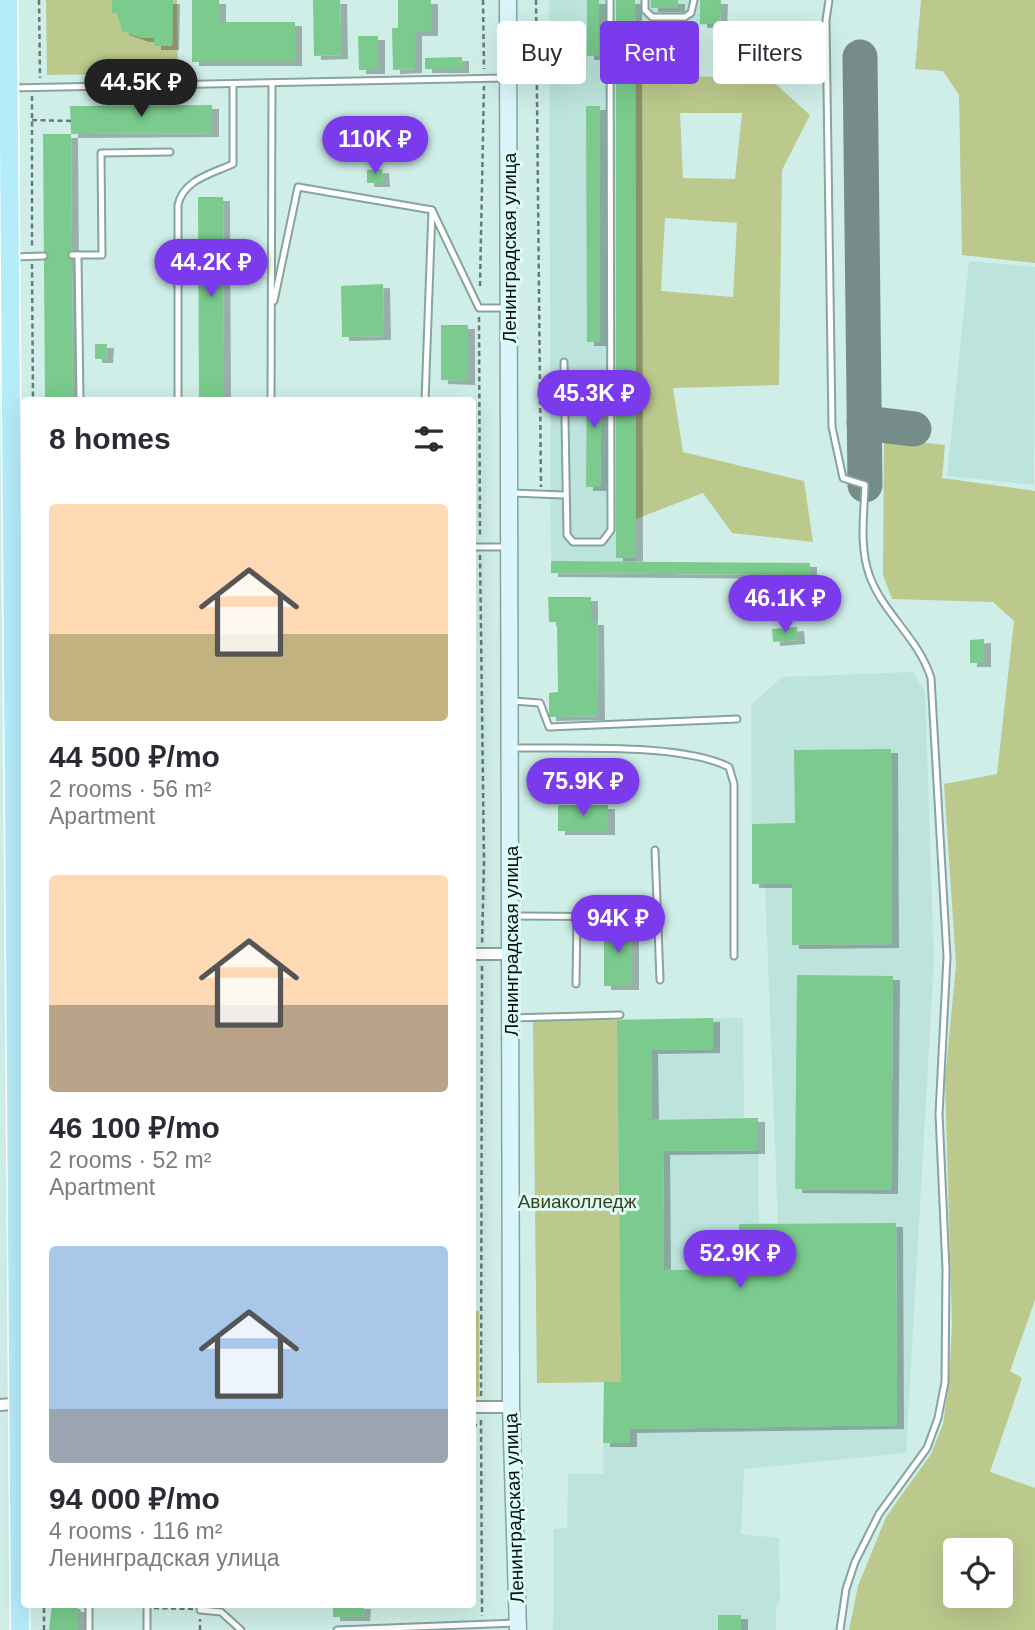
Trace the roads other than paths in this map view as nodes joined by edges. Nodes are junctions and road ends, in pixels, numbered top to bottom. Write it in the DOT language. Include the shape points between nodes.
graph roads {
  1 [pos="8,0"];
  2 [pos="508,0"];
  3 [pos="610,0"];
  4 [pos="645,0"];
  5 [pos="694,0"];
  6 [pos="829,0"];
  7 [pos="508,21"];
  8 [pos="497,78"];
  9 [pos="272,83"];
  10 [pos="233,84"];
  11 [pos="508,84"];
  12 [pos="8,88"];
  13 [pos="170,152"];
  14 [pos="432,210"];
  15 [pos="44,256"];
  16 [pos="10,257"];
  17 [pos="509,308"];
  18 [pos="271,312"];
  19 [pos="564,362"];
  20 [pos="80,397"];
  21 [pos="178,397"];
  22 [pos="271,397"];
  23 [pos="425,397"];
  24 [pos="509,493"];
  25 [pos="564,495"];
  26 [pos="476,547"];
  27 [pos="510,547"];
  28 [pos="510,701"];
  29 [pos="737,719"];
  30 [pos="510,748"];
  31 [pos="655,850"];
  32 [pos="510,916"];
  33 [pos="577,916"];
  34 [pos="657,917"];
  35 [pos="477,954"];
  36 [pos="511,954"];
  37 [pos="734,956"];
  38 [pos="660,980"];
  39 [pos="576,984"];
  40 [pos="620,1015"];
  41 [pos="511,1018"];
  42 [pos="14,1404"];
  43 [pos="477,1407"];
  44 [pos="511,1407"];
  45 [pos="21,1579"];
  46 [pos="22,1608"];
  47 [pos="89,1608"];
  48 [pos="147,1608"];
  49 [pos="200,1609"];
  50 [pos="518,1627"];
  51 [pos="20,1630"];
  52 [pos="89,1630"];
  53 [pos="147,1630"];
  54 [pos="241,1630"];
  55 [pos="337,1630"];
  56 [pos="840,1630"];
  1 -- 12 [label="main road"];
  2 -- 7 [label="main road, Ленинградская улица"];
  3 -- 25 [label="lane" via="609,536 602,542 573,542 567,535"];
  4 -- 5 [label="lane" via="645,10 652,17 685,17"];
  6 -- 56 [label="lane" via="832,427 843,478 865,485 864,556 870,577 925,657 931,678 947,957 939,1084 946,1269 943,1400 927,1448 865,1539 846,1589"];
  8 -- 9 [label="lane"];
  9 -- 10 [label="lane"];
  9 -- 18 [label="lane"];
  10 -- 12 [label="lane"];
  10 -- 21 [label="lane" via="233,164 186,187 177,205"];
  11 -- 17 [label="main road, Ленинградская улица"];
  12 -- 16 [label="main road"];
  13 -- 20 [label="lane" via="101,153 102,255 75,256"];
  14 -- 17 [label="lane" via="479,308"];
  14 -- 18 [label="lane" via="298,187"];
  14 -- 23 [label="lane"];
  15 -- 16 [label="lane"];
  16 -- 42 [label="main road"];
  17 -- 24 [label="main road, Ленинградская улица"];
  18 -- 22 [label="lane"];
  19 -- 25 [label="lane"];
  24 -- 25 [label="lane"];
  24 -- 27 [label="main road, Ленинградская улица"];
  26 -- 27 [label="lane"];
  27 -- 28 [label="main road, Ленинградская улица"];
  28 -- 29 [label="lane" via="540,703 549,727"];
  28 -- 30 [label="main road, Ленинградская улица"];
  30 -- 32 [label="main road, Ленинградская улица"];
  30 -- 37 [label="lane" via="633,750 712,759 729,767 734,784"];
  31 -- 34 [label="lane"];
  32 -- 33 [label="lane"];
  32 -- 36 [label="main road, Ленинградская улица"];
  33 -- 34 [label="lane"];
  33 -- 39 [label="lane"];
  34 -- 38 [label="lane"];
  35 -- 36 [label="street"];
  36 -- 41 [label="main road, Ленинградская улица"];
  40 -- 41 [label="lane"];
  41 -- 44 [label="main road, Ленинградская улица"];
  42 -- 45 [label="main road"];
  43 -- 44 [label="street"];
  44 -- 50 [label="main road, Ленинградская улица"];
  46 -- 51 [label="main road"];
  47 -- 52 [label="lane"];
  48 -- 53 [label="lane"];
  49 -- 54 [label="lane" via="221,1612"];
  50 -- 55 [label="lane" via="482,1624"];
}
